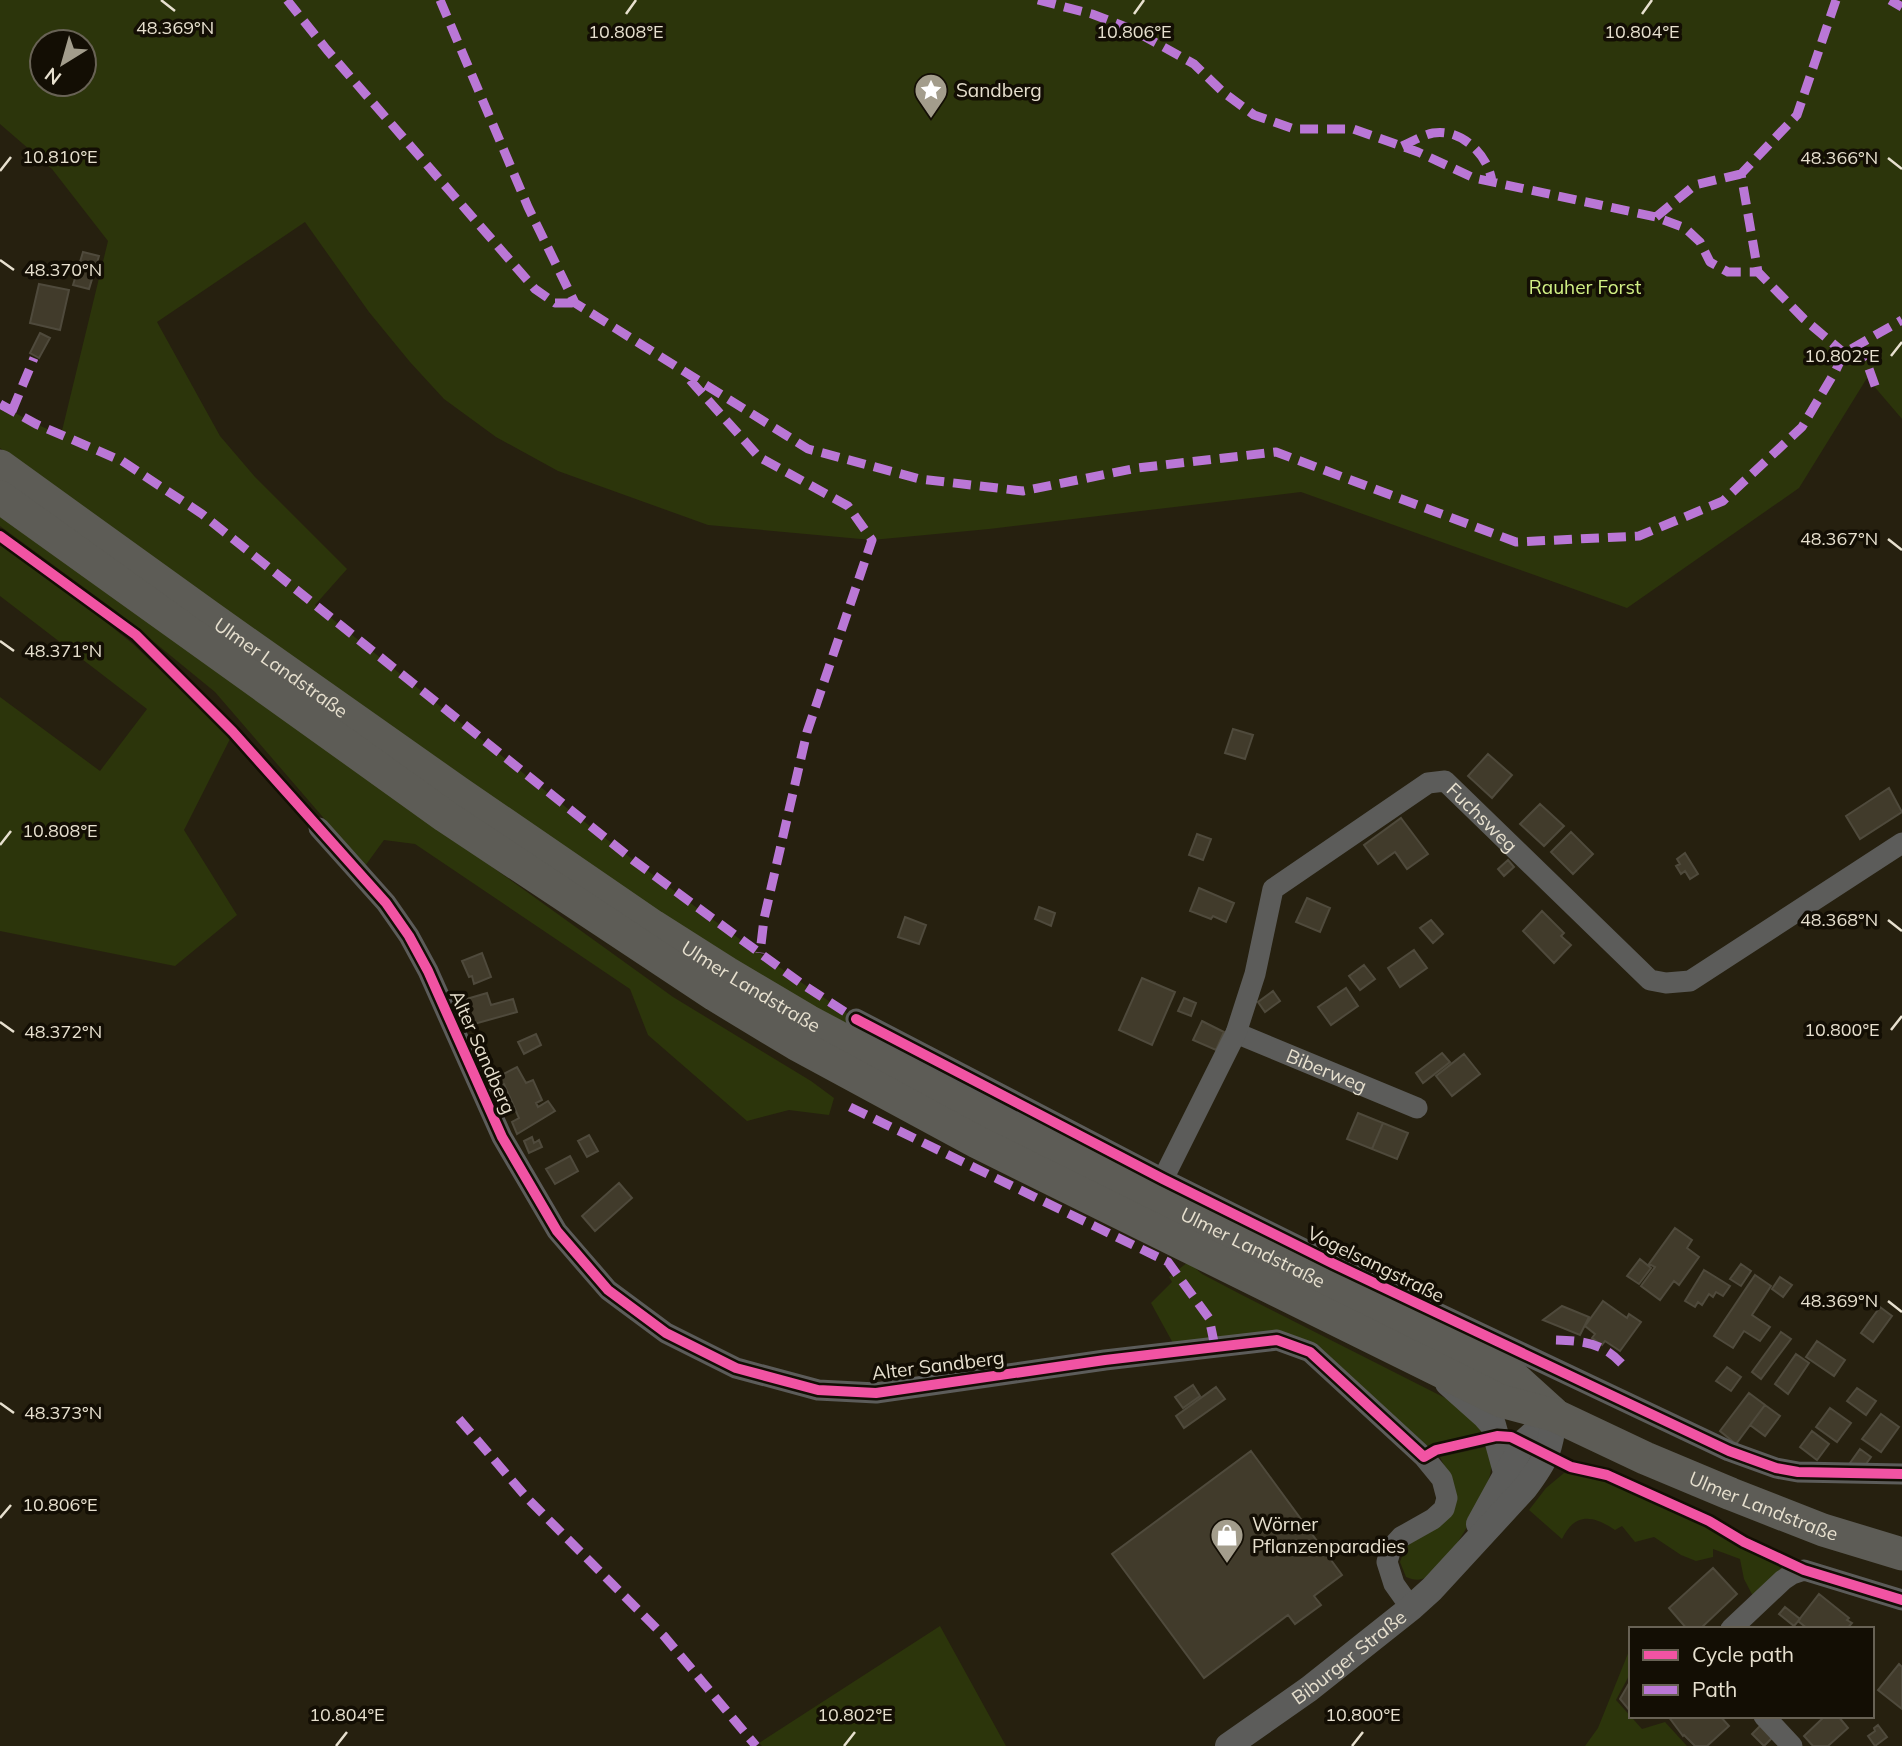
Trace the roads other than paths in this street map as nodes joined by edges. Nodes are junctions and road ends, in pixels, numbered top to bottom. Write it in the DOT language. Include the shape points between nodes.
graph roads {
  1 [pos="0,466"];
  2 [pos="0,497"];
  3 [pos="319,828"];
  4 [pos="1902,843"];
  5 [pos="856,1019"];
  6 [pos="1236,1032"];
  7 [pos="1417,1108"];
  8 [pos="1163,1179"];
  9 [pos="1428,1365"];
  10 [pos="1554,1415"];
  11 [pos="1506,1472"];
  12 [pos="1902,1474"];
  13 [pos="1902,1554"];
  14 [pos="1461,1558"];
  15 [pos="1902,1600"];
  16 [pos="1411,1608"];
  17 [pos="1733,1627"];
  18 [pos="1766,1718"];
  19 [pos="1228,1746"];
  20 [pos="1792,1746"];
  1 -- 10 [label="main road, Ulmer Landstraße" via="459,793 727,973 988,1117 1510,1374"];
  2 -- 9 [label="main road, Ulmer Landstraße" via="445,816 715,995 977,1142"];
  3 -- 16 [label="street, Alter Sandberg" via="409,936 502,1137 557,1231 608,1290 666,1334 736,1368 818,1390 876,1393 1277,1340 1311,1352 1442,1479 1447,1499 1444,1509 1401,1537 1387,1562 1394,1584"];
  4 -- 6 [label="street, Fuchsweg" via="1690,981 1666,983 1650,980 1446,781 1428,783 1273,889 1255,974"];
  5 -- 8 [label="street, Vogelsangstraße"];
  6 -- 7 [label="street, Biberweg"];
  6 -- 8 [label="street, Fuchsweg"];
  8 -- 12 [label="street, Vogelsangstraße" via="1728,1451 1798,1472"];
  9 -- 10 [label="main road, Ulmer Landstraße" via="1503,1402"];
  9 -- 11 [label="street" via="1493,1425"];
  10 -- 11 [label="street, Biburger Straße" via="1524,1442"];
  10 -- 13 [label="main road, Ulmer Landstraße" via="1731,1494 1822,1530"];
  10 -- 14 [label="street, Biburger Straße" via="1552,1441 1538,1470"];
  11 -- 14 [label="street, Biburger Straße"];
  14 -- 16 [label="street, Biburger Straße"];
  15 -- 17 [label="street" via="1804,1570 1783,1580"];
  16 -- 19 [label="street, Biburger Straße"];
  18 -- 20 [label="street"];
}
